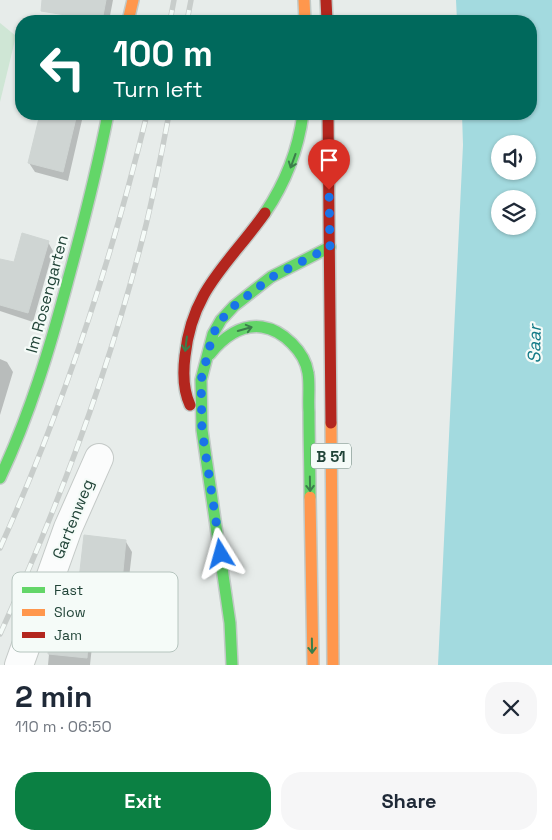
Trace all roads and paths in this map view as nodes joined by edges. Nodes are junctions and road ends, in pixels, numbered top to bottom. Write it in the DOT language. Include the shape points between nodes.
graph roads {
  1 [pos="133,0"];
  2 [pos="304,0"];
  3 [pos="326,0"];
  4 [pos="129,15"];
  5 [pos="305,15"];
  6 [pos="327,15"];
  7 [pos="107,120"];
  8 [pos="303,120"];
  9 [pos="328,120"];
  10 [pos="330,247"];
  11 [pos="207,357"];
  12 [pos="202,430"];
  13 [pos="99,458"];
  14 [pos="0,478"];
  15 [pos="52,572"];
  16 [pos="24,652"];
  17 [pos="19,665"];
  18 [pos="232,665"];
  19 [pos="312,665"];
  20 [pos="333,665"];
  1 -- 4 [label="main road"];
  2 -- 5 [label="main road"];
  3 -- 6 [label="main road"];
  7 -- 14 [label="main road, Im Rosengarten" via="82,228 41,375"];
  8 -- 12 [label="main road, one-way" via="301,139 287,178 274,201 209,284 195,308 184,357 184,384 188,402"];
  9 -- 10 [label="main road, B 51"];
  10 -- 11 [label="main road" via="272,277 234,306 213,334"];
  10 -- 20 [label="main road, B 51"];
  11 -- 12 [label="main road" via="201,380"];
  11 -- 19 [label="main road, one-way" via="232,332 249,326 264,326 284,336 298,350 308,372"];
  12 -- 18 [label="main road" via="230,623"];
  13 -- 15 [label="street, Gartenweg"];
  16 -- 17 [label="street, Gartenweg"];
}
